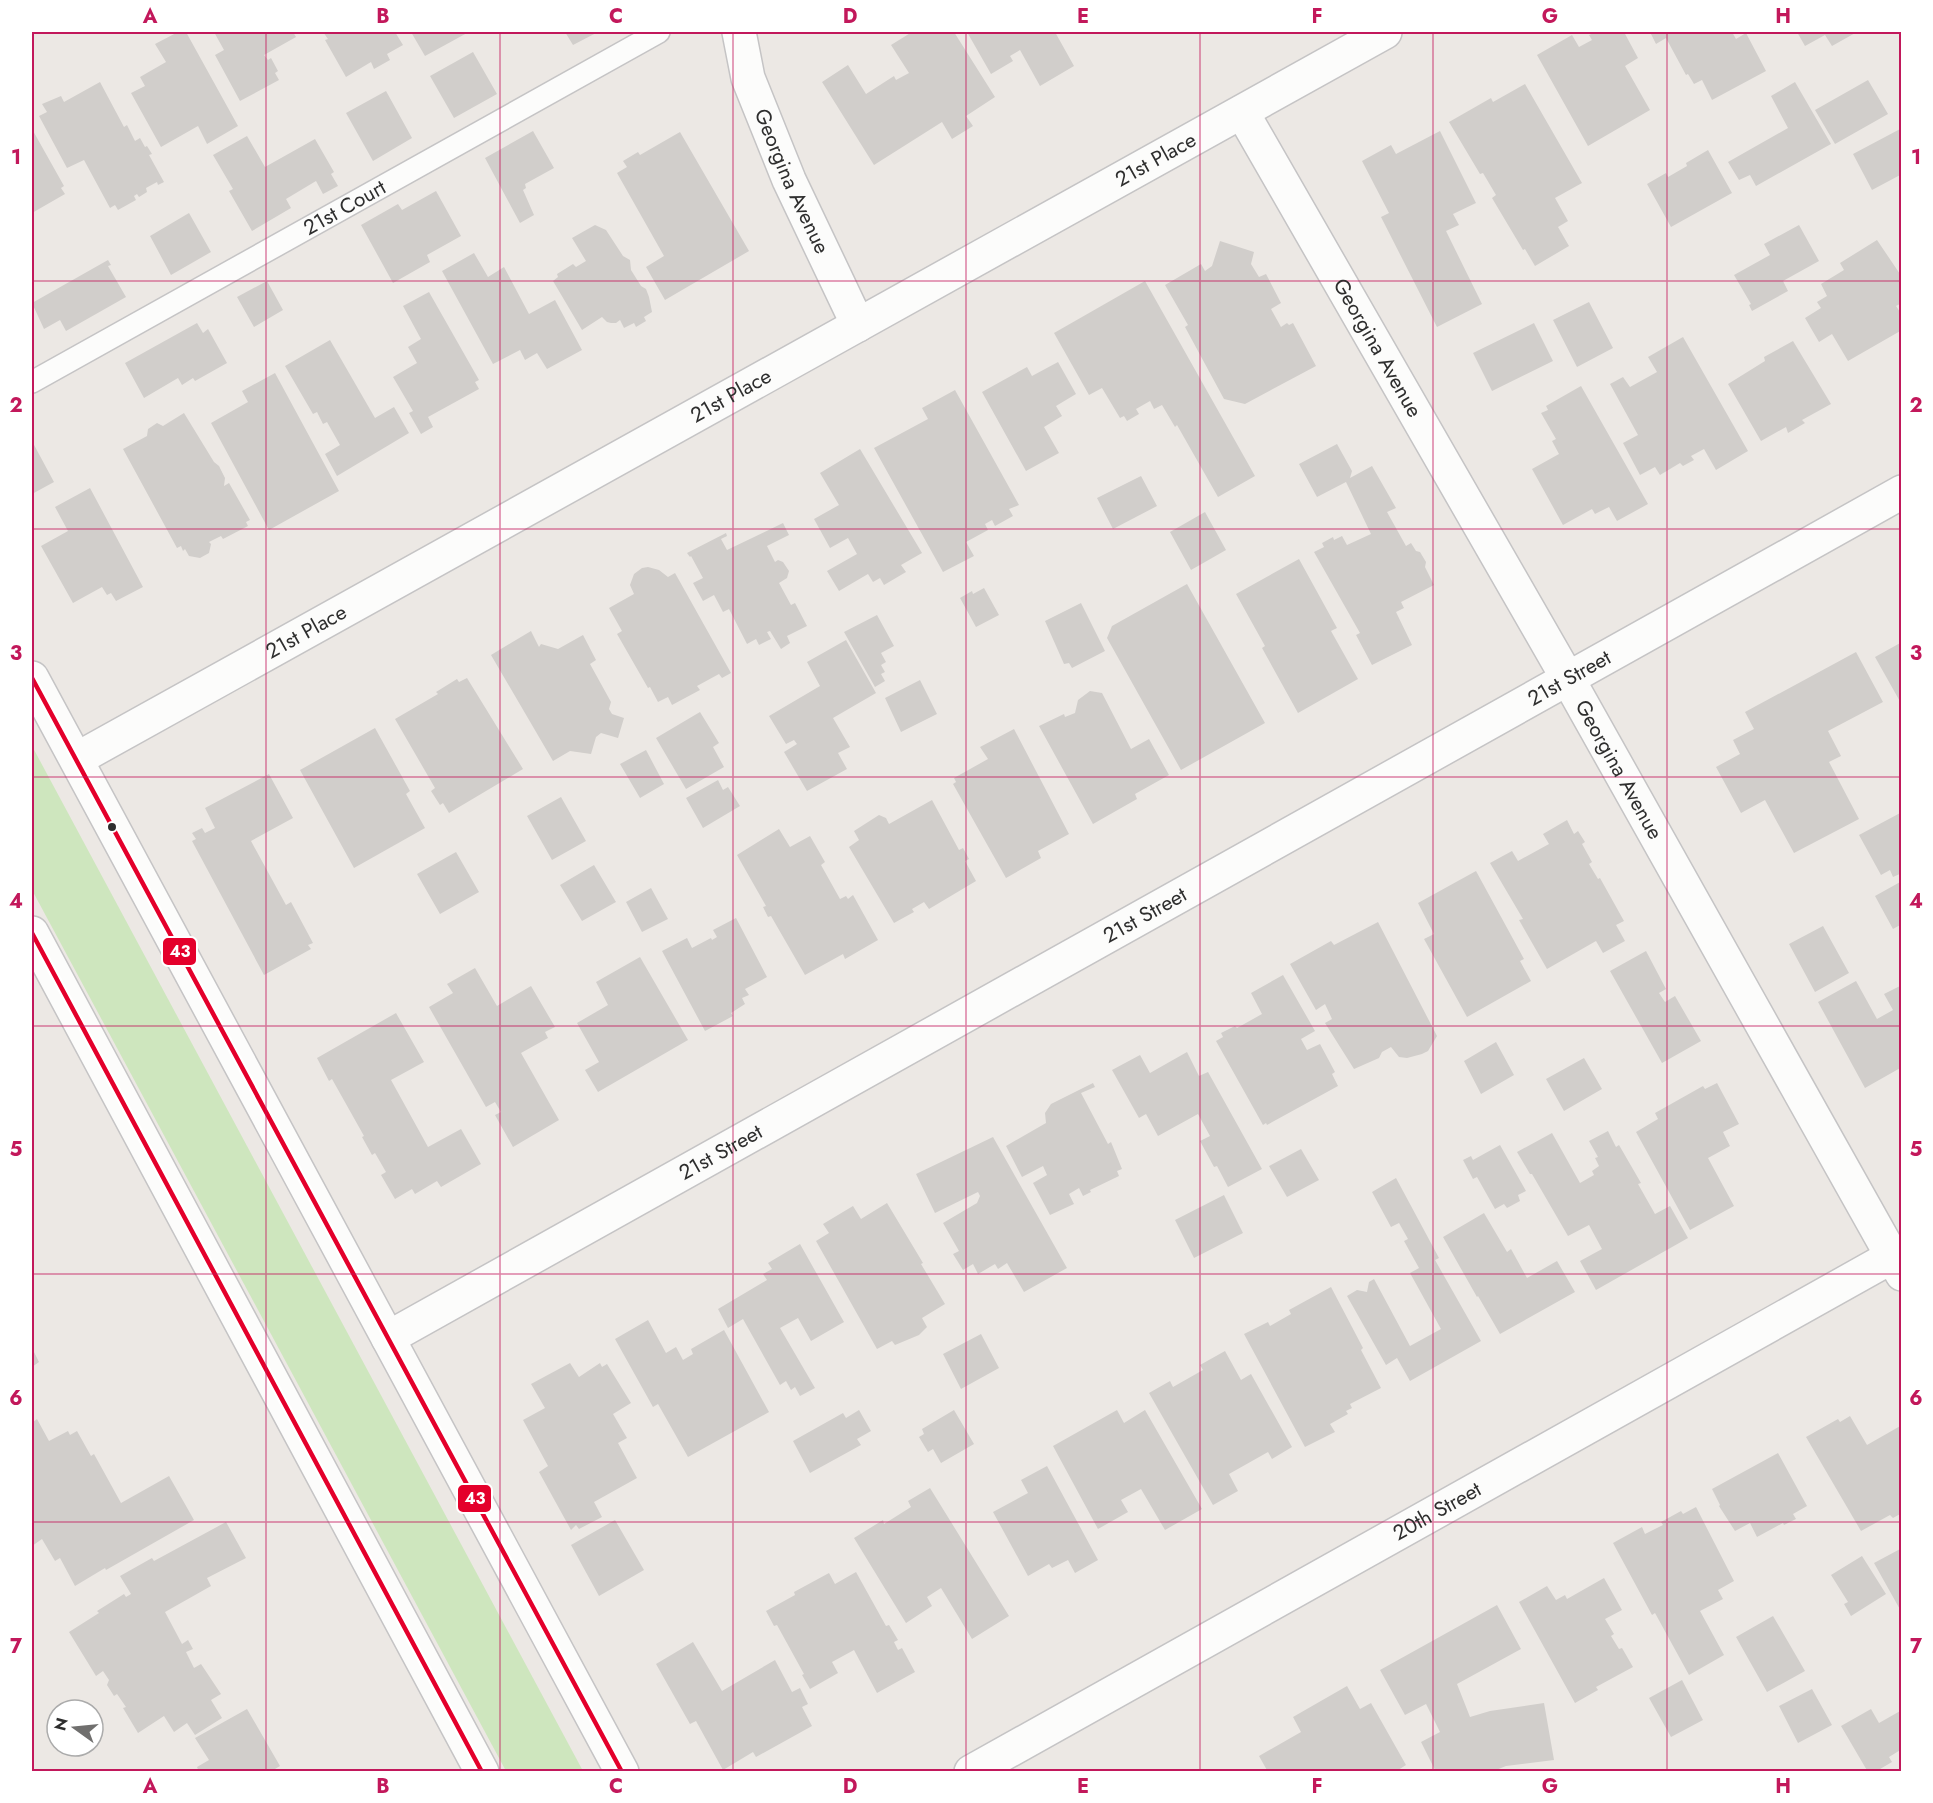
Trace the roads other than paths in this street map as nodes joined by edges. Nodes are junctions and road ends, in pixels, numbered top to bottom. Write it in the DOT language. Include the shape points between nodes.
graph roads {
  1 [pos="659,32"];
  2 [pos="739,32"];
  3 [pos="1385,32"];
  4 [pos="1242,112"];
  5 [pos="858,325"];
  6 [pos="32,382"];
  7 [pos="1902,492"];
  8 [pos="32,678"];
  9 [pos="1568,679"];
  10 [pos="76,759"];
  11 [pos="32,933"];
  12 [pos="1898,1260"];
  13 [pos="388,1338"];
  14 [pos="482,1772"];
  15 [pos="622,1772"];
  16 [pos="971,1772"];
  1 -- 6 [label="lane, 21st Court"];
  2 -- 5 [label="street, Georgina Avenue" via="748,78 789,180"];
  3 -- 4 [label="street, 21st Place"];
  4 -- 5 [label="street, 21st Place"];
  4 -- 9 [label="street, Georgina Avenue"];
  5 -- 10 [label="street, 21st Place"];
  7 -- 9 [label="street, 21st Street"];
  8 -- 10 [label="street"];
  9 -- 12 [label="street, Georgina Avenue"];
  9 -- 13 [label="street, 21st Street"];
  10 -- 13 [label="street"];
  11 -- 14 [label="street"];
  12 -- 16 [label="street, 20th Street"];
  13 -- 15 [label="street"];
}
